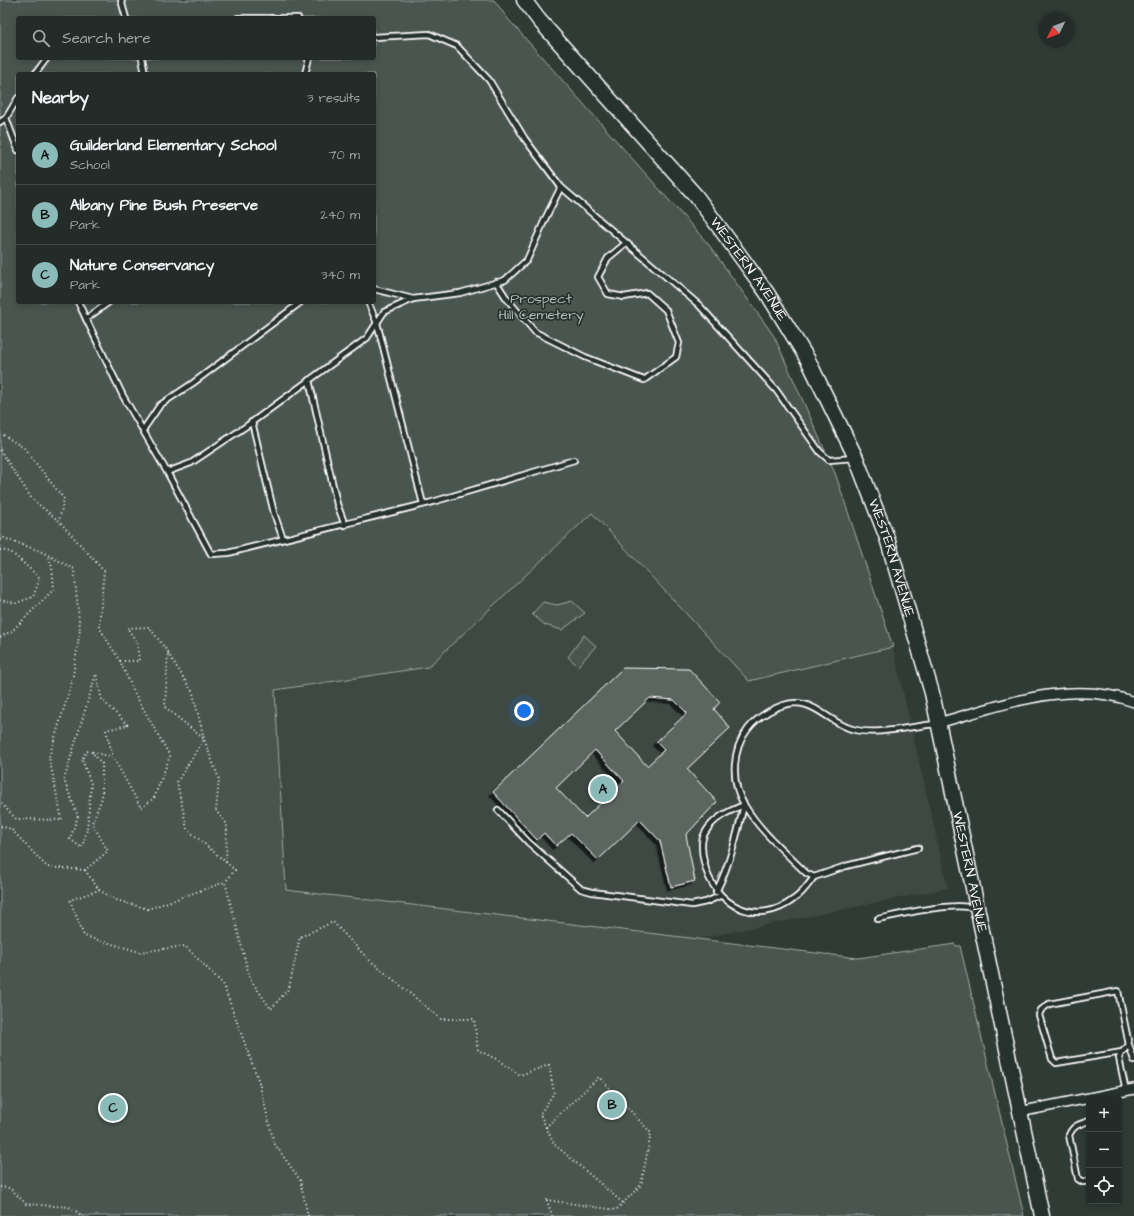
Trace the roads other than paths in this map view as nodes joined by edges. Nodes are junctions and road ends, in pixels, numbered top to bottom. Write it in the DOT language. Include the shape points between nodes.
graph roads {
  1 [pos="122,0"];
  2 [pos="524,0"];
  3 [pos="126,16"];
  4 [pos="376,37"];
  5 [pos="46,60"];
  6 [pos="142,60"];
  7 [pos="308,60"];
  8 [pos="36,72"];
  9 [pos="146,72"];
  10 [pos="306,72"];
  11 [pos="16,101"];
  12 [pos="6,118"];
  13 [pos="0,122"];
  14 [pos="16,145"];
  15 [pos="561,187"];
  16 [pos="626,242"];
  17 [pos="496,282"];
  18 [pos="376,290"];
  19 [pos="413,299"];
  20 [pos="79,304"];
  21 [pos="106,304"];
  22 [pos="298,304"];
  23 [pos="369,304"];
  24 [pos="86,319"];
  25 [pos="377,323"];
  26 [pos="309,380"];
  27 [pos="252,422"];
  28 [pos="143,430"];
  29 [pos="856,458"];
  30 [pos="574,460"];
  31 [pos="167,472"];
  32 [pos="423,504"];
  33 [pos="345,525"];
  34 [pos="283,539"];
  35 [pos="1134,702"];
  36 [pos="938,723"];
  37 [pos="744,805"];
  38 [pos="498,810"];
  39 [pos="918,848"];
  40 [pos="814,876"];
  41 [pos="718,894"];
  42 [pos="978,910"];
  43 [pos="878,919"];
  44 [pos="1129,1045"];
  45 [pos="1122,1052"];
  46 [pos="1134,1060"];
  47 [pos="1130,1090"];
  48 [pos="1103,1096"];
  49 [pos="1086,1099"];
  50 [pos="1019,1112"];
  51 [pos="1086,1122"];
  52 [pos="1086,1182"];
  53 [pos="1042,1216"];
  1 -- 3 [label="lane"];
  2 -- 29 [label="main road, WESTERN AVENUE" via="696,196 734,246 767,293 808,360"];
  4 -- 15 [label="lane" via="429,34 457,46 489,80 525,140"];
  5 -- 8 [label="lane"];
  6 -- 9 [label="lane"];
  7 -- 10 [label="lane"];
  11 -- 12 [label="lane"];
  12 -- 13 [label="lane"];
  12 -- 14 [label="lane"];
  15 -- 16 [label="lane"];
  15 -- 17 [label="lane" via="527,260 505,280"];
  16 -- 17 [label="lane" via="608,258 598,277 608,294 624,297 647,294 666,310 680,343 676,357 644,380 586,357 536,332 507,299"];
  16 -- 29 [label="lane" via="704,311 776,390 820,452 830,460"];
  17 -- 19 [label="lane" via="460,293"];
  18 -- 19 [label="lane"];
  19 -- 25 [label="lane" via="384,312"];
  20 -- 24 [label="lane"];
  21 -- 24 [label="lane"];
  22 -- 28 [label="lane" via="160,405"];
  23 -- 25 [label="lane"];
  24 -- 28 [label="lane" via="123,396"];
  25 -- 26 [label="lane" via="367,338"];
  25 -- 32 [label="lane"];
  26 -- 27 [label="lane"];
  26 -- 33 [label="lane" via="335,497"];
  27 -- 31 [label="lane" via="191,463"];
  27 -- 34 [label="lane" via="274,514"];
  28 -- 31 [label="lane"];
  29 -- 36 [label="main road, WESTERN AVENUE" via="887,538 932,693"];
  30 -- 32 [label="lane"];
  31 -- 34 [label="lane" via="211,554 228,553"];
  32 -- 33 [label="lane"];
  33 -- 34 [label="lane"];
  35 -- 36 [label="street" via="1085,691 1019,700"];
  36 -- 37 [label="lane" via="867,730 852,729 812,707 795,703 770,710 753,722 738,747 734,768"];
  36 -- 42 [label="main road, WESTERN AVENUE"];
  37 -- 40 [label="lane" via="806,873"];
  37 -- 41 [label="lane"];
  37 -- 41 [label="lane" via="718,818 704,833 701,849 708,879"];
  38 -- 41 [label="lane" via="528,842 581,889 692,905 706,902"];
  39 -- 40 [label="lane"];
  40 -- 41 [label="lane" via="803,892 793,900 778,908 759,913 744,910 727,902"];
  42 -- 43 [label="lane" via="963,906"];
  42 -- 50 [label="main road, WESTERN AVENUE"];
  44 -- 45 [label="lane"];
  44 -- 45 [label="lane" via="1118,991 1049,1004 1041,1010 1039,1015 1052,1059 1056,1063"];
  44 -- 46 [label="lane"];
  45 -- 47 [label="lane" via="1119,1058"];
  47 -- 48 [label="street"];
  49 -- 50 [label="street"];
  50 -- 53 [label="main road, WESTERN AVENUE"];
  51 -- 52 [label="lane" via="1076,1125 1069,1134 1078,1179"];
}
